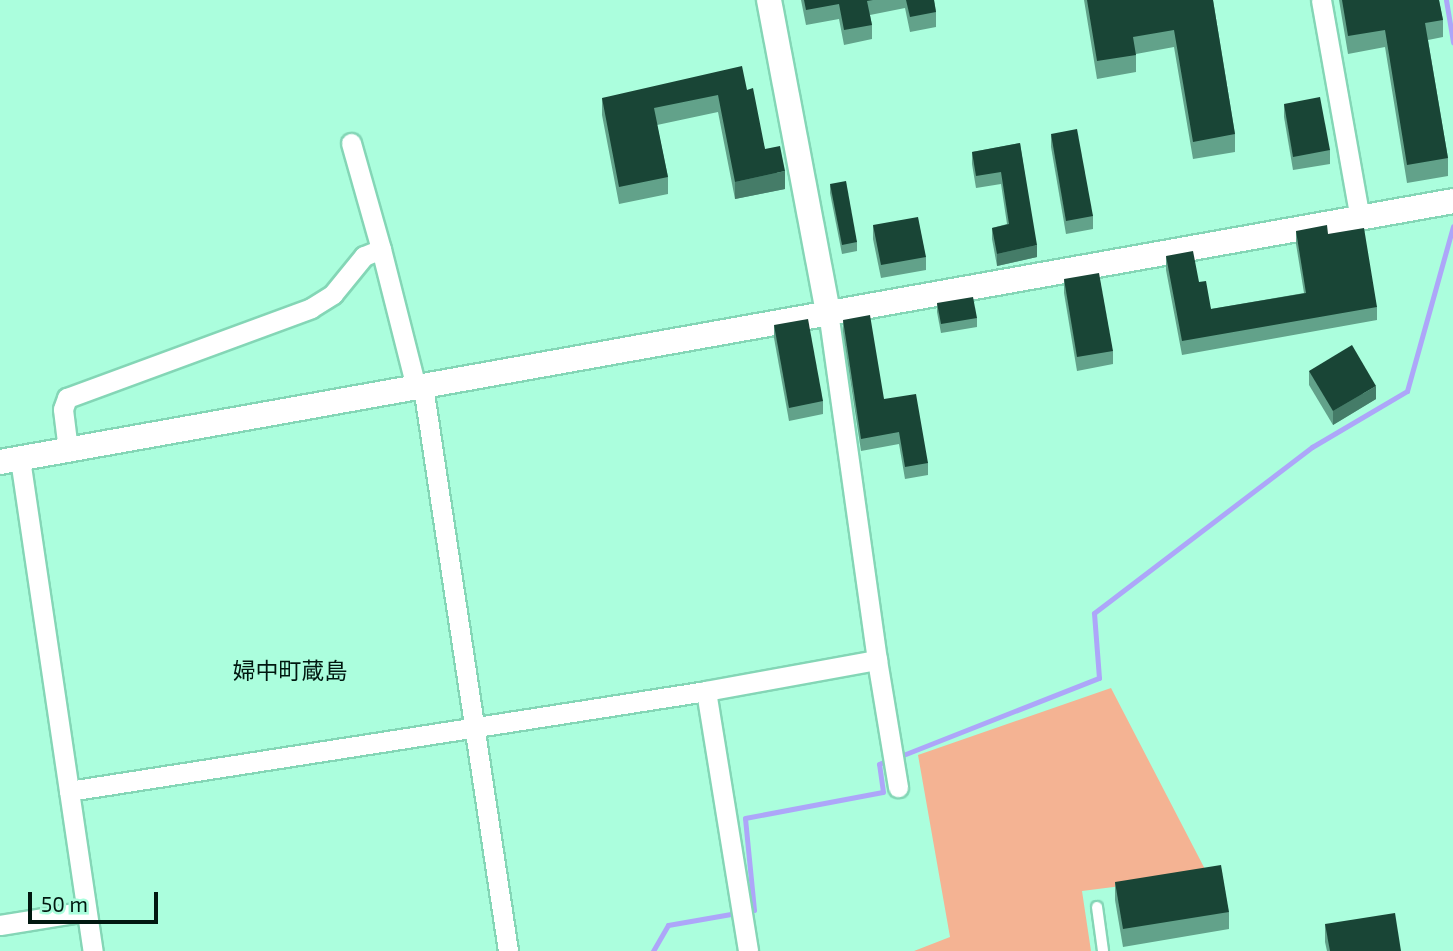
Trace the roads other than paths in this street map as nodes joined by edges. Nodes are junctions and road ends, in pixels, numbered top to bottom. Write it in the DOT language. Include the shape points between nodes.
graph roads {
  1 [pos="769,0"];
  2 [pos="1321,0"];
  3 [pos="351,144"];
  4 [pos="1453,201"];
  5 [pos="1360,219"];
  6 [pos="381,249"];
  7 [pos="828,311"];
  8 [pos="419,387"];
  9 [pos="68,450"];
  10 [pos="10,461"];
  11 [pos="877,660"];
  12 [pos="706,691"];
  13 [pos="473,729"];
  14 [pos="898,787"];
  15 [pos="69,791"];
  16 [pos="1097,907"];
  17 [pos="86,911"];
  18 [pos="0,925"];
  19 [pos="93,951"];
  20 [pos="508,951"];
  21 [pos="748,951"];
  22 [pos="1103,951"];
  1 -- 7 [label="street"];
  2 -- 5 [label="street"];
  3 -- 6 [label="street"];
  4 -- 5 [label="street"];
  5 -- 7 [label="street"];
  6 -- 8 [label="street"];
  6 -- 9 [label="street" via="364,256 333,294 311,308 67,398 63,409"];
  7 -- 8 [label="street"];
  7 -- 11 [label="street"];
  8 -- 9 [label="street"];
  8 -- 13 [label="street"];
  9 -- 10 [label="street"];
  10 -- 15 [label="street"];
  11 -- 12 [label="street"];
  11 -- 14 [label="street"];
  12 -- 13 [label="street"];
  12 -- 21 [label="street"];
  13 -- 15 [label="street"];
  13 -- 20 [label="street"];
  15 -- 17 [label="street"];
  16 -- 22 [label="lane"];
  17 -- 18 [label="street"];
  17 -- 19 [label="street"];
}
